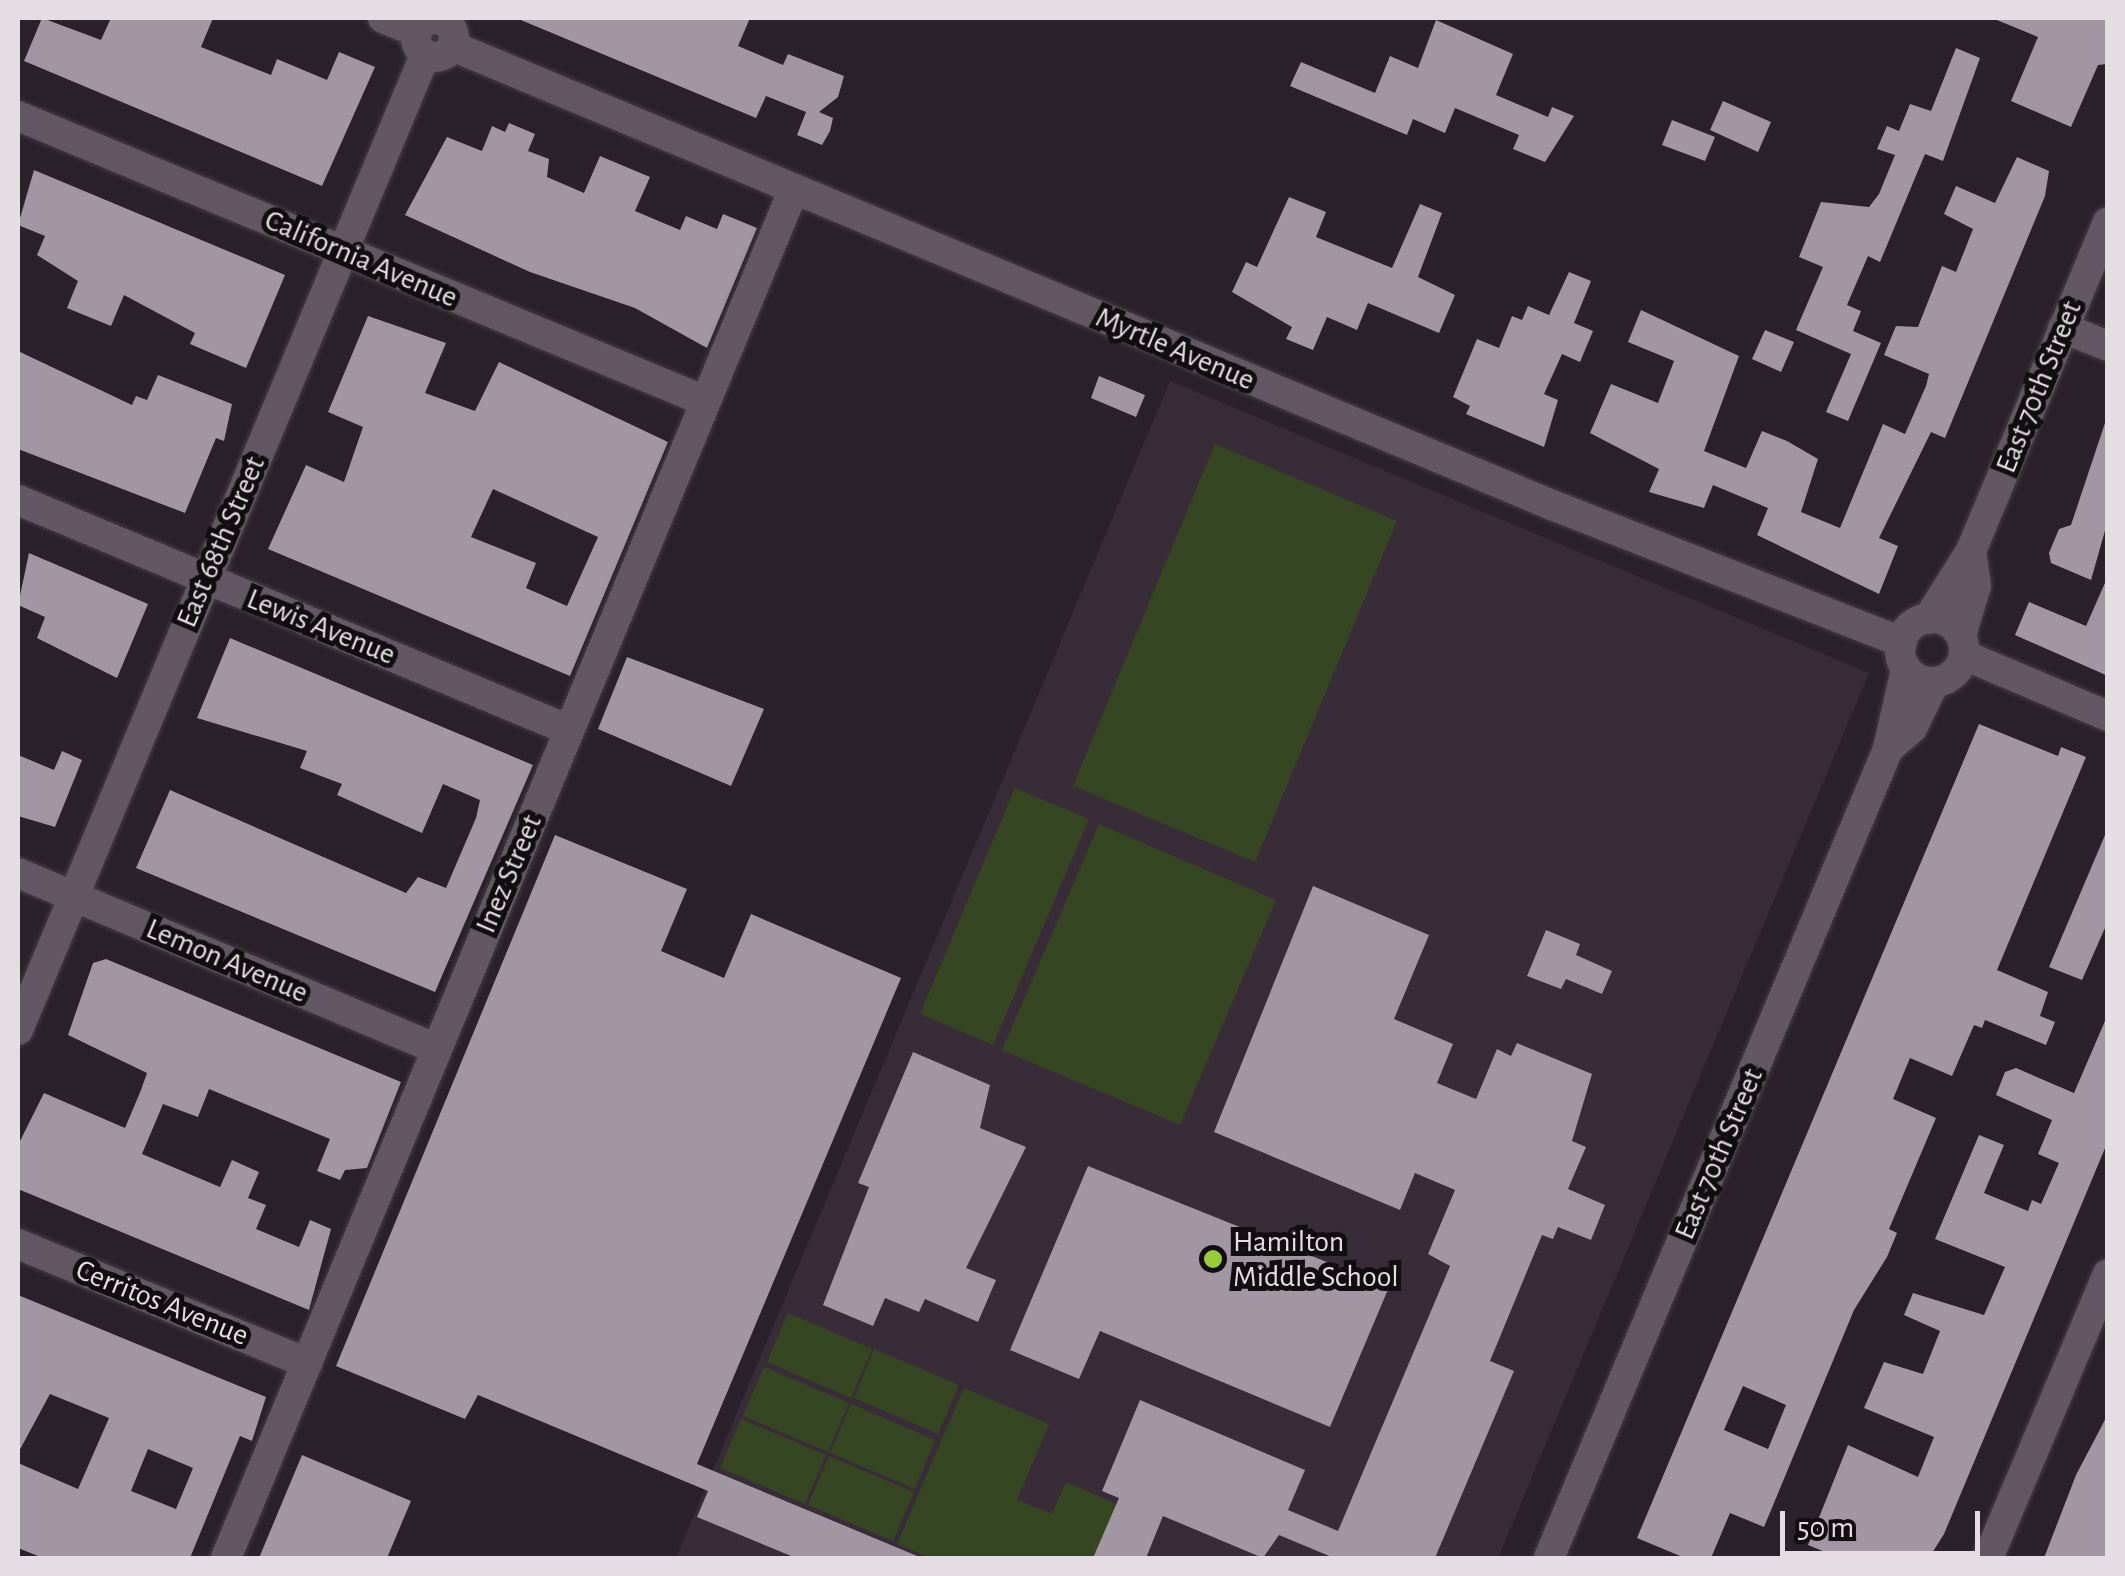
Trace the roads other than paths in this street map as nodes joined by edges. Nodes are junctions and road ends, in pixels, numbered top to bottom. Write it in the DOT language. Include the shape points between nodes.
graph roads {
  1 [pos="383,18"];
  2 [pos="435,34"];
  3 [pos="18,116"];
  4 [pos="794,191"];
  5 [pos="2108,222"];
  6 [pos="343,251"];
  7 [pos="2063,328"];
  8 [pos="2108,346"];
  9 [pos="705,401"];
  10 [pos="18,500"];
  11 [pos="1972,551"];
  12 [pos="206,580"];
  13 [pos="1928,619"];
  14 [pos="1962,645"];
  15 [pos="1904,656"];
  16 [pos="1934,682"];
  17 [pos="2108,716"];
  18 [pos="569,730"];
  19 [pos="1888,749"];
  20 [pos="18,873"];
  21 [pos="74,896"];
  22 [pos="18,1030"];
  23 [pos="436,1048"];
  24 [pos="18,1244"];
  25 [pos="2108,1274"];
  26 [pos="307,1363"];
  27 [pos="226,1558"];
  28 [pos="1549,1558"];
  29 [pos="1988,1558"];
  1 -- 2 [label="street, Myrtle Avenue"];
  2 -- 4 [label="street, Myrtle Avenue"];
  2 -- 6 [label="street, East 68th Street"];
  3 -- 6 [label="street, California Avenue"];
  4 -- 9 [label="street, Inez Street"];
  4 -- 15 [label="street, Myrtle Avenue"];
  5 -- 7 [label="street, East 70th Street"];
  6 -- 9 [label="street, California Avenue"];
  6 -- 12 [label="street, East 68th Street"];
  7 -- 8 [label="street"];
  7 -- 11 [label="street, East 70th Street"];
  9 -- 18 [label="street, Inez Street"];
  10 -- 12 [label="street, Lewis Avenue"];
  11 -- 13 [label="street, East 70th Street"];
  11 -- 14 [label="street, East 70th Street" via="1976,586"];
  12 -- 18 [label="street, Lewis Avenue"];
  12 -- 21 [label="street, East 68th Street"];
  13 -- 14 [label="street"];
  13 -- 15 [label="street, East 70th Street"];
  14 -- 16 [label="street" via="1954,674"];
  14 -- 17 [label="street"];
  15 -- 16 [label="street, Myrtle Avenue"];
  15 -- 19 [label="street, East 70th Street"];
  16 -- 19 [label="street, East 70th Street" via="1912,728"];
  18 -- 23 [label="street, Inez Street"];
  19 -- 28 [label="street, East 70th Street"];
  20 -- 21 [label="street, Lemon Avenue"];
  21 -- 22 [label="street, East 68th Street"];
  21 -- 23 [label="street, Lemon Avenue"];
  23 -- 26 [label="street, Inez Street"];
  24 -- 26 [label="street, Cerritos Avenue"];
  25 -- 29 [label="street"];
  26 -- 27 [label="street, Inez Street"];
}
